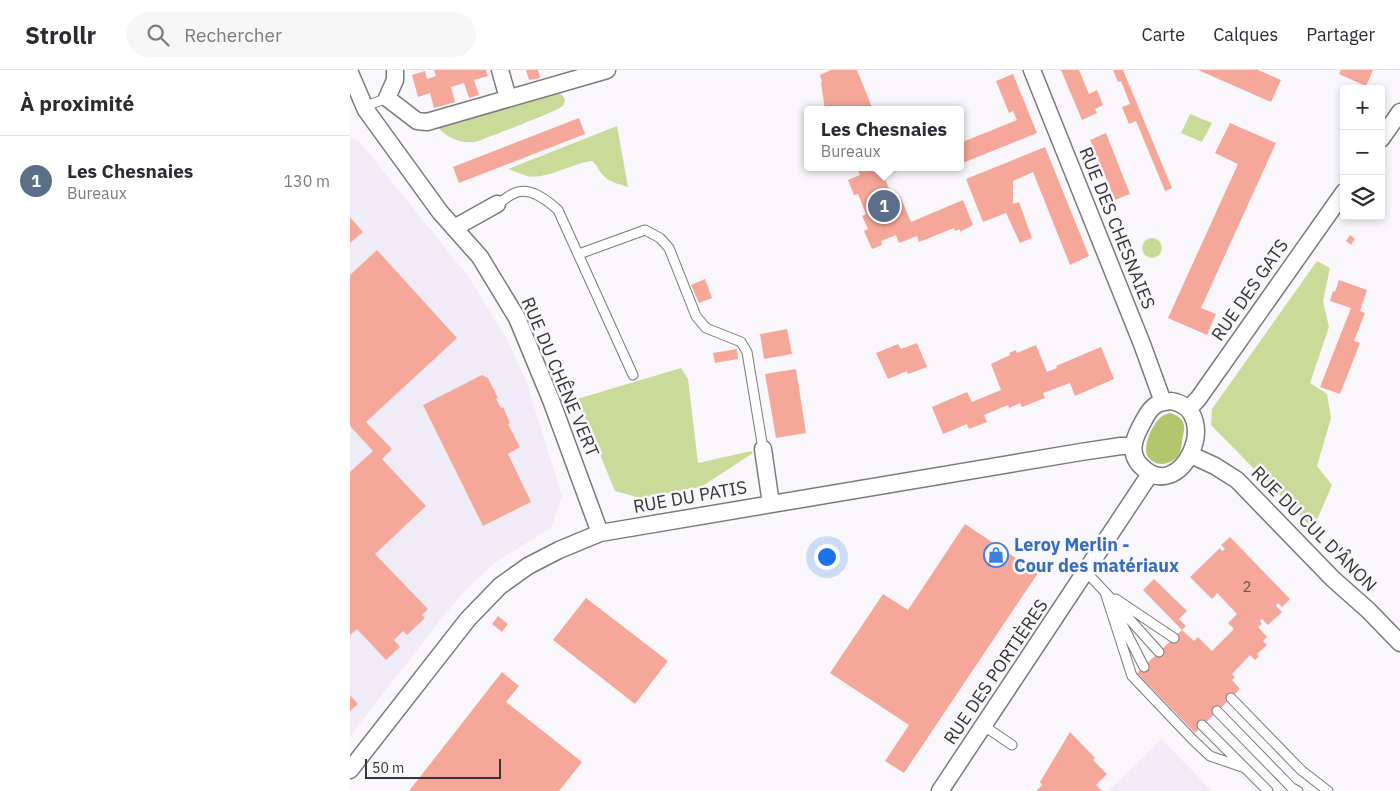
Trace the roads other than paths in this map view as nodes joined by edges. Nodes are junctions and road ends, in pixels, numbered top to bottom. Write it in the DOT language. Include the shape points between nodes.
graph roads {
  1 [pos="395,70"];
  2 [pos="500,70"];
  3 [pos="607,70"];
  4 [pos="1032,70"];
  5 [pos="350,73"];
  6 [pos="386,98"];
  7 [pos="508,98"];
  8 [pos="360,110"];
  9 [pos="1400,112"];
  10 [pos="1385,133"];
  11 [pos="1340,198"];
  12 [pos="498,204"];
  13 [pos="454,228"];
  14 [pos="579,254"];
  15 [pos="633,375"];
  16 [pos="1164,402"];
  17 [pos="1188,409"];
  18 [pos="1133,446"];
  19 [pos="763,450"];
  20 [pos="1191,455"];
  21 [pos="1150,474"];
  22 [pos="771,504"];
  23 [pos="600,533"];
  24 [pos="1086,572"];
  25 [pos="1105,592"];
  26 [pos="1174,638"];
  27 [pos="1400,644"];
  28 [pos="1159,652"];
  29 [pos="1144,667"];
  30 [pos="1231,698"];
  31 [pos="1217,712"];
  32 [pos="984,726"];
  33 [pos="1202,726"];
  34 [pos="1012,745"];
  35 [pos="1245,768"];
  36 [pos="350,770"];
  37 [pos="940,791"];
  38 [pos="1268,791"];
  39 [pos="1298,791"];
  40 [pos="1328,791"];
  1 -- 6 [label="street" via="395,80"];
  2 -- 7 [label="street"];
  3 -- 7 [label="street"];
  4 -- 16 [label="street, RUE DES CHESNAIES"];
  5 -- 8 [label="street, RUE DU CHÊNE VERT"];
  6 -- 7 [label="street" via="417,121 427,122"];
  6 -- 8 [label="lane"];
  8 -- 13 [label="street, RUE DU CHÊNE VERT"];
  9 -- 10 [label="street"];
  11 -- 17 [label="street, RUE DES GATS"];
  12 -- 13 [label="street"];
  12 -- 14 [label="lane" via="516,192 530,192 545,199 558,210"];
  13 -- 23 [label="street, RUE DU CHÊNE VERT" via="480,257 517,318"];
  14 -- 15 [label="lane"];
  14 -- 19 [label="lane" via="645,230 660,238 669,248 696,316 706,328 741,342 747,352"];
  16 -- 17 [label="street" via="1178,402"];
  16 -- 18 [label="street" via="1149,412 1134,438"];
  17 -- 20 [label="street" via="1195,422"];
  18 -- 21 [label="street" via="1137,462"];
  18 -- 22 [label="street, RUE DU PATIS"];
  19 -- 22 [label="street"];
  20 -- 21 [label="street" via="1175,472 1158,477"];
  20 -- 27 [label="street, RUE DU CUL D'ÂNON" via="1237,480"];
  21 -- 24 [label="street, RUE DES PORTIÈRES"];
  22 -- 23 [label="street, RUE DU PATIS"];
  23 -- 36 [label="street, RUE DU PATIS" via="528,566 500,586 468,619"];
  24 -- 25 [label="lane"];
  24 -- 32 [label="street, RUE DES PORTIÈRES"];
  25 -- 26 [label="lane"];
  25 -- 28 [label="lane"];
  25 -- 29 [label="lane"];
  25 -- 35 [label="lane" via="1132,676 1210,756"];
  30 -- 40 [label="lane" via="1301,770"];
  31 -- 39 [label="lane"];
  32 -- 34 [label="lane"];
  32 -- 37 [label="street, RUE DES PORTIÈRES"];
  33 -- 35 [label="lane"];
  35 -- 38 [label="lane"];
}
